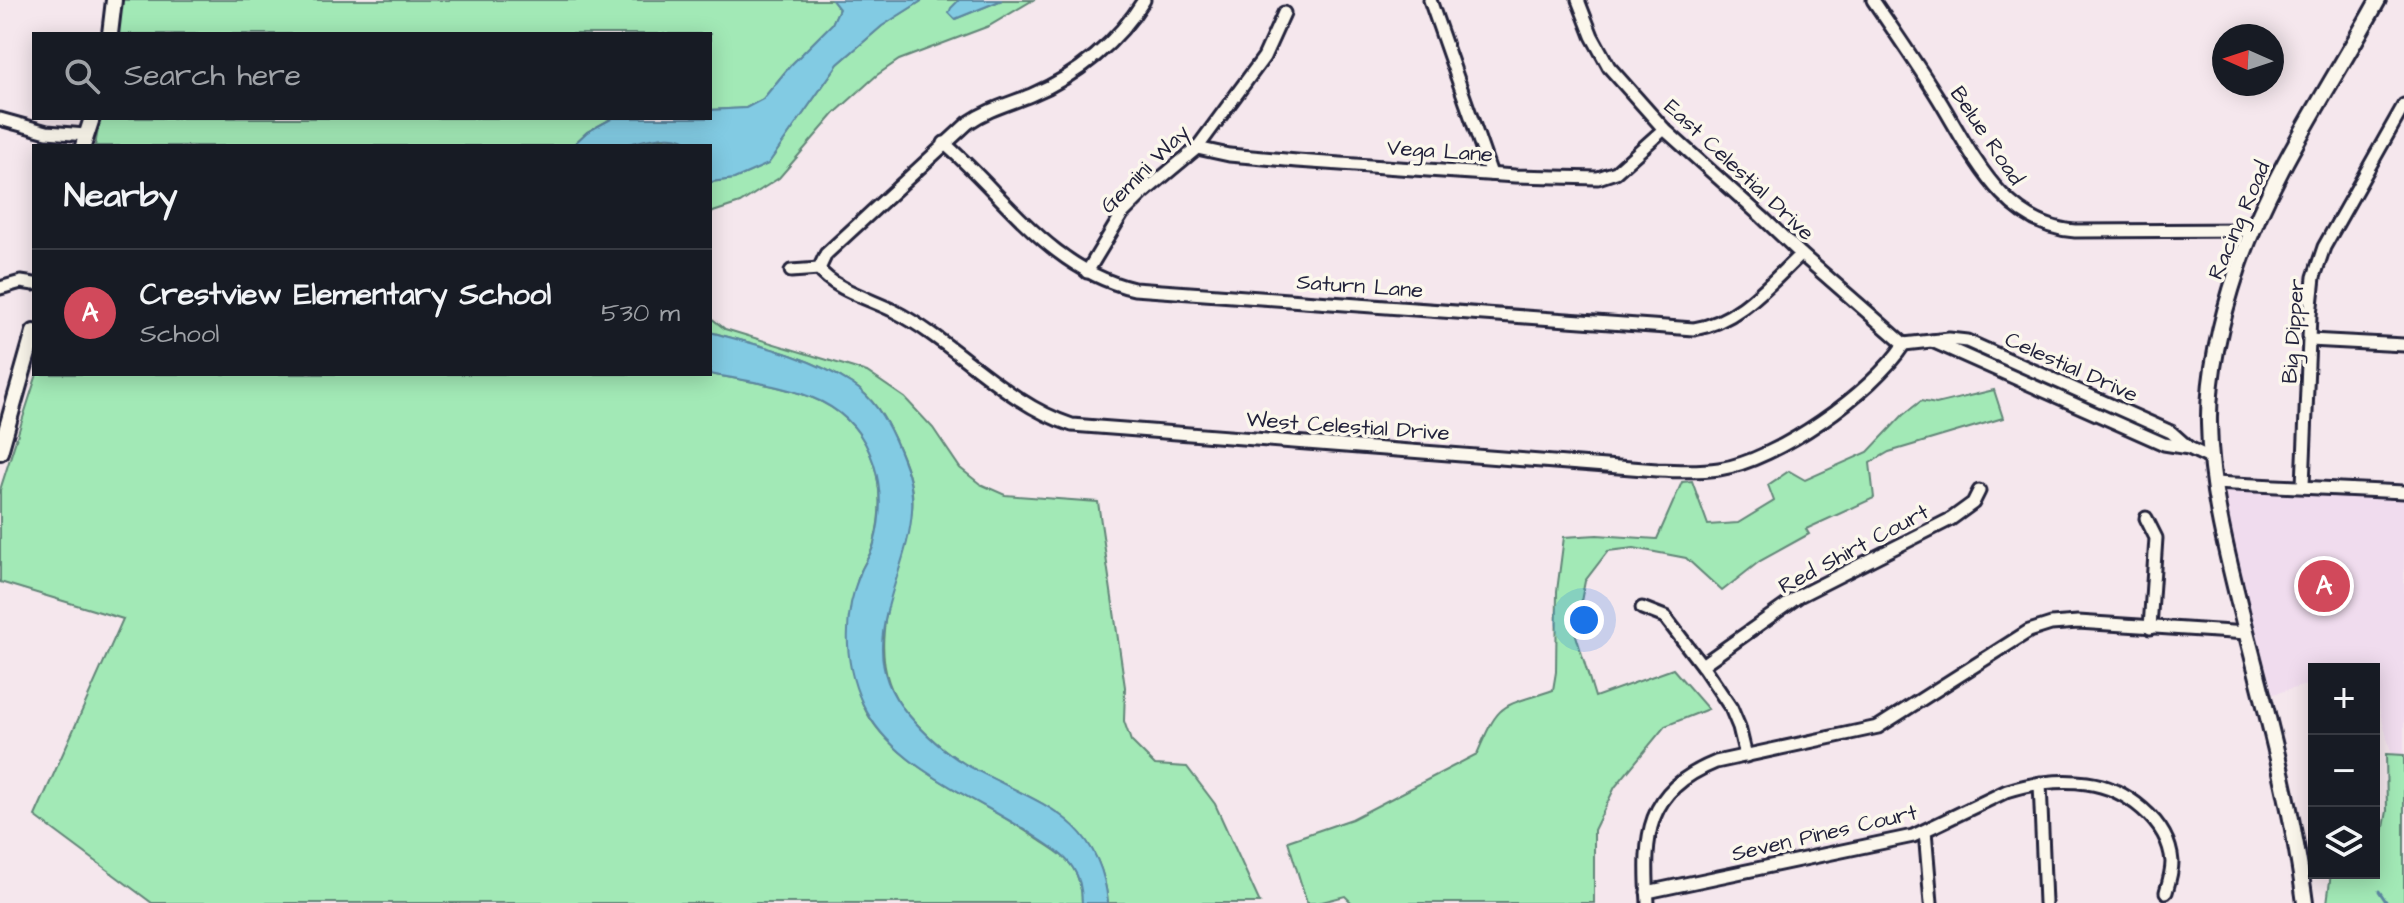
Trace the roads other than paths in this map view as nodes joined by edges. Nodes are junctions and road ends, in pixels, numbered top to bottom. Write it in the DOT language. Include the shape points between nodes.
graph roads {
  1 [pos="114,0"];
  2 [pos="1144,0"];
  3 [pos="1430,0"];
  4 [pos="1578,0"];
  5 [pos="1873,0"];
  6 [pos="2378,0"];
  7 [pos="1284,13"];
  8 [pos="110,32"];
  9 [pos="2404,105"];
  10 [pos="0,119"];
  11 [pos="91,120"];
  12 [pos="1664,129"];
  13 [pos="85,140"];
  14 [pos="944,143"];
  15 [pos="1197,148"];
  16 [pos="1491,174"];
  17 [pos="2254,230"];
  18 [pos="1801,254"];
  19 [pos="819,269"];
  20 [pos="791,271"];
  21 [pos="1087,272"];
  22 [pos="32,284"];
  23 [pos="0,288"];
  24 [pos="32,339"];
  25 [pos="2310,340"];
  26 [pos="1904,344"];
  27 [pos="2404,345"];
  28 [pos="0,452"];
  29 [pos="2210,458"];
  30 [pos="2213,483"];
  31 [pos="2303,485"];
  32 [pos="1979,491"];
  33 [pos="2404,492"];
  34 [pos="2146,518"];
  35 [pos="1642,608"];
  36 [pos="2150,628"];
  37 [pos="2247,633"];
  38 [pos="1702,665"];
  39 [pos="1746,756"];
  40 [pos="2040,783"];
  41 [pos="1925,831"];
  42 [pos="2166,892"];
  43 [pos="1647,897"];
  44 [pos="1931,903"];
  45 [pos="2045,903"];
  46 [pos="2305,903"];
  1 -- 8 [label="street"];
  2 -- 14 [label="street" via="1113,39 1077,70 978,116"];
  3 -- 16 [label="street"];
  4 -- 12 [label="street, East Celestial Drive" via="1609,67"];
  5 -- 17 [label="street, Belue Road" via="1985,174 2025,216 2075,231"];
  6 -- 17 [label="street, Racing Road"];
  7 -- 15 [label="street, Gemini Way" via="1264,57"];
  9 -- 25 [label="street, Big Dipper" via="2324,247 2311,292"];
  10 -- 13 [label="street"];
  11 -- 13 [label="street"];
  12 -- 16 [label="street, Vega Lane" via="1607,176"];
  12 -- 18 [label="street, East Celestial Drive"];
  14 -- 19 [label="street" via="826,254"];
  14 -- 21 [label="street, Saturn Lane" via="1036,236"];
  15 -- 16 [label="street, Vega Lane" via="1243,157"];
  15 -- 21 [label="street, Gemini Way" via="1122,214"];
  17 -- 29 [label="street, Racing Road" via="2217,349"];
  18 -- 21 [label="street, Saturn Lane" via="1736,314 1694,329 1134,289"];
  18 -- 26 [label="street, East Celestial Drive"];
  19 -- 20 [label="street"];
  19 -- 26 [label="street, West Celestial Drive" via="830,280 932,334 1034,407 1072,425 1657,470 1719,469 1782,447 1856,393"];
  22 -- 23 [label="street"];
  24 -- 28 [label="street"];
  25 -- 27 [label="street"];
  25 -- 31 [label="street, Big Dipper"];
  26 -- 29 [label="street, Celestial Drive" via="1967,341 2171,432"];
  29 -- 30 [label="street, Racing Road"];
  30 -- 31 [label="street"];
  30 -- 37 [label="street, Racing Road"];
  31 -- 33 [label="street"];
  32 -- 38 [label="street, Red Shirt Court" via="1973,503 1951,519 1799,596"];
  34 -- 36 [label="street" via="2156,538"];
  35 -- 38 [label="street" via="1665,617"];
  36 -- 37 [label="street"];
  36 -- 39 [label="street" via="2078,622 2040,626 1878,727"];
  37 -- 46 [label="street, Racing Road" via="2284,780"];
  38 -- 39 [label="street" via="1731,708"];
  39 -- 43 [label="street" via="1695,771 1660,803 1648,834"];
  40 -- 41 [label="street, Seven Pines Court" via="2007,791"];
  40 -- 42 [label="street, Seven Pines Court" via="2104,787 2143,810 2171,854"];
  40 -- 45 [label="street"];
  41 -- 43 [label="street, Seven Pines Court"];
  41 -- 44 [label="street"];
}
